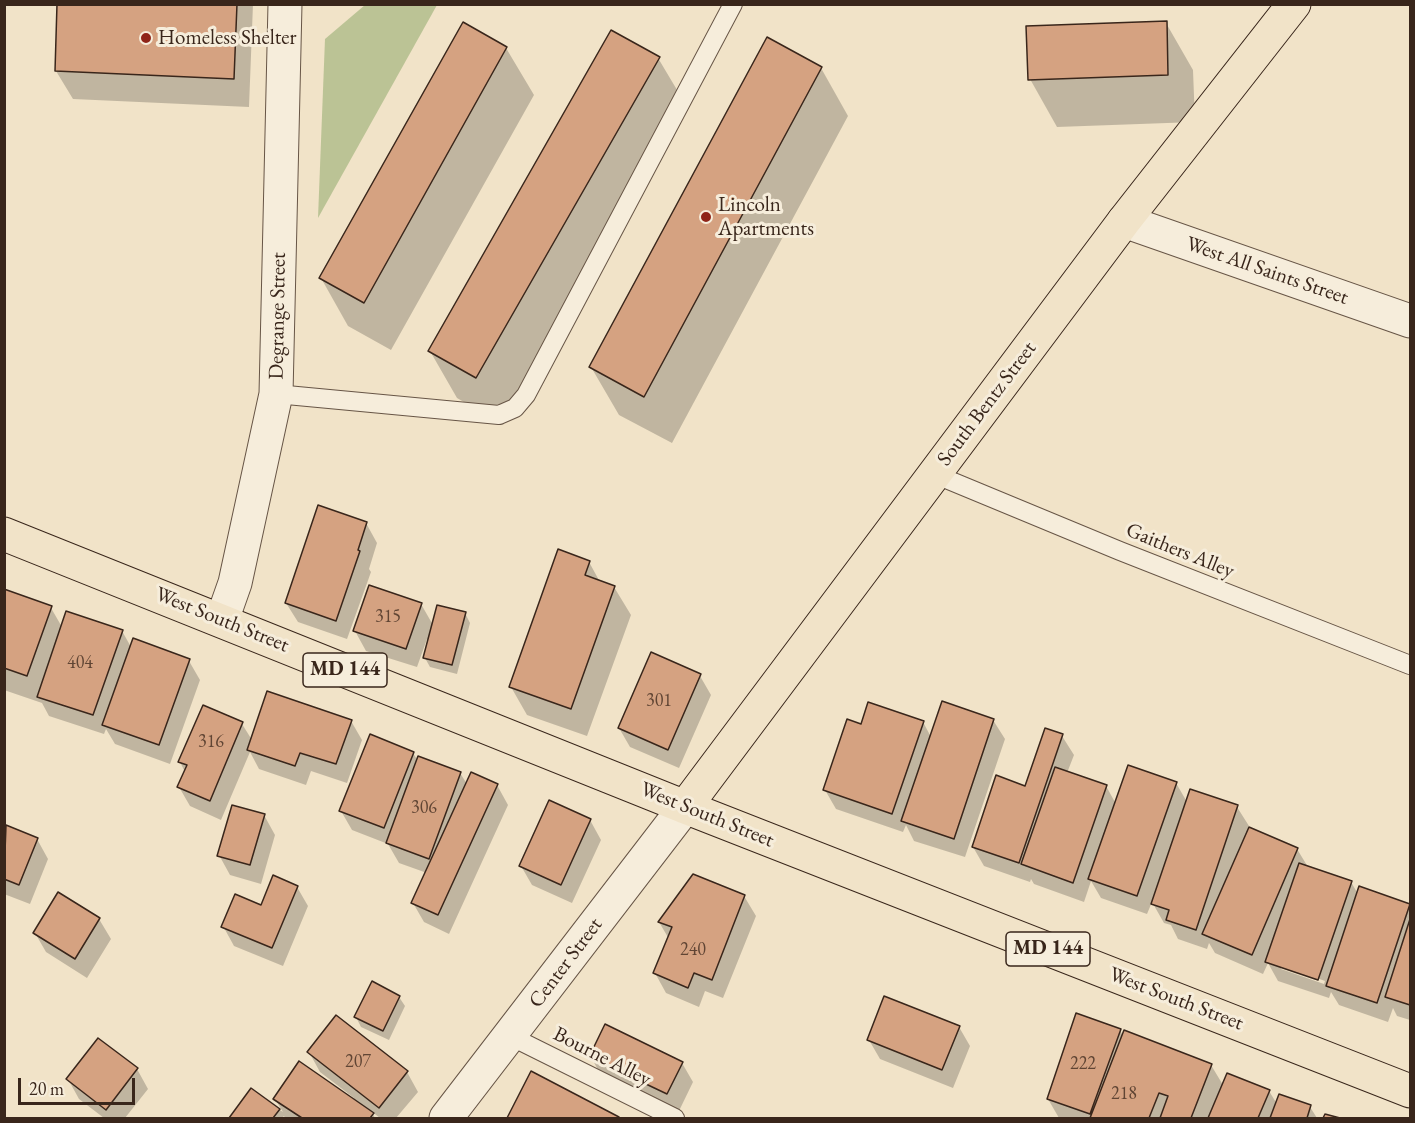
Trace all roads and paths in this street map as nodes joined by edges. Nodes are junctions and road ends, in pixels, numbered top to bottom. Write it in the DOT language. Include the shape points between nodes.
graph roads {
  1 [pos="285,4"];
  2 [pos="733,4"];
  3 [pos="1294,4"];
  4 [pos="1124,221"];
  5 [pos="1410,321"];
  6 [pos="276,394"];
  7 [pos="934,474"];
  8 [pos="4,534"];
  9 [pos="222,620"];
  10 [pos="1410,665"];
  11 [pos="685,807"];
  12 [pos="510,1036"];
  13 [pos="1410,1091"];
  14 [pos="446,1119"];
  15 [pos="675,1119"];
  1 -- 6 [label="street, Degrange Street"];
  2 -- 6 [label="lane" via="526,395 515,408 499,415"];
  3 -- 4 [label="main road, South Bentz Street"];
  4 -- 5 [label="street, West All Saints Street"];
  4 -- 7 [label="main road, South Bentz Street"];
  6 -- 9 [label="street, Degrange Street" via="235,584"];
  7 -- 10 [label="lane, Gaithers Alley"];
  7 -- 11 [label="main road, South Bentz Street"];
  8 -- 9 [label="main road, West South Street / MD 144"];
  9 -- 11 [label="main road, West South Street / MD 144"];
  11 -- 12 [label="street, Center Street"];
  11 -- 13 [label="main road, West South Street / MD 144"];
  12 -- 14 [label="street, Center Street"];
  12 -- 15 [label="lane, Bourne Alley"];
}
